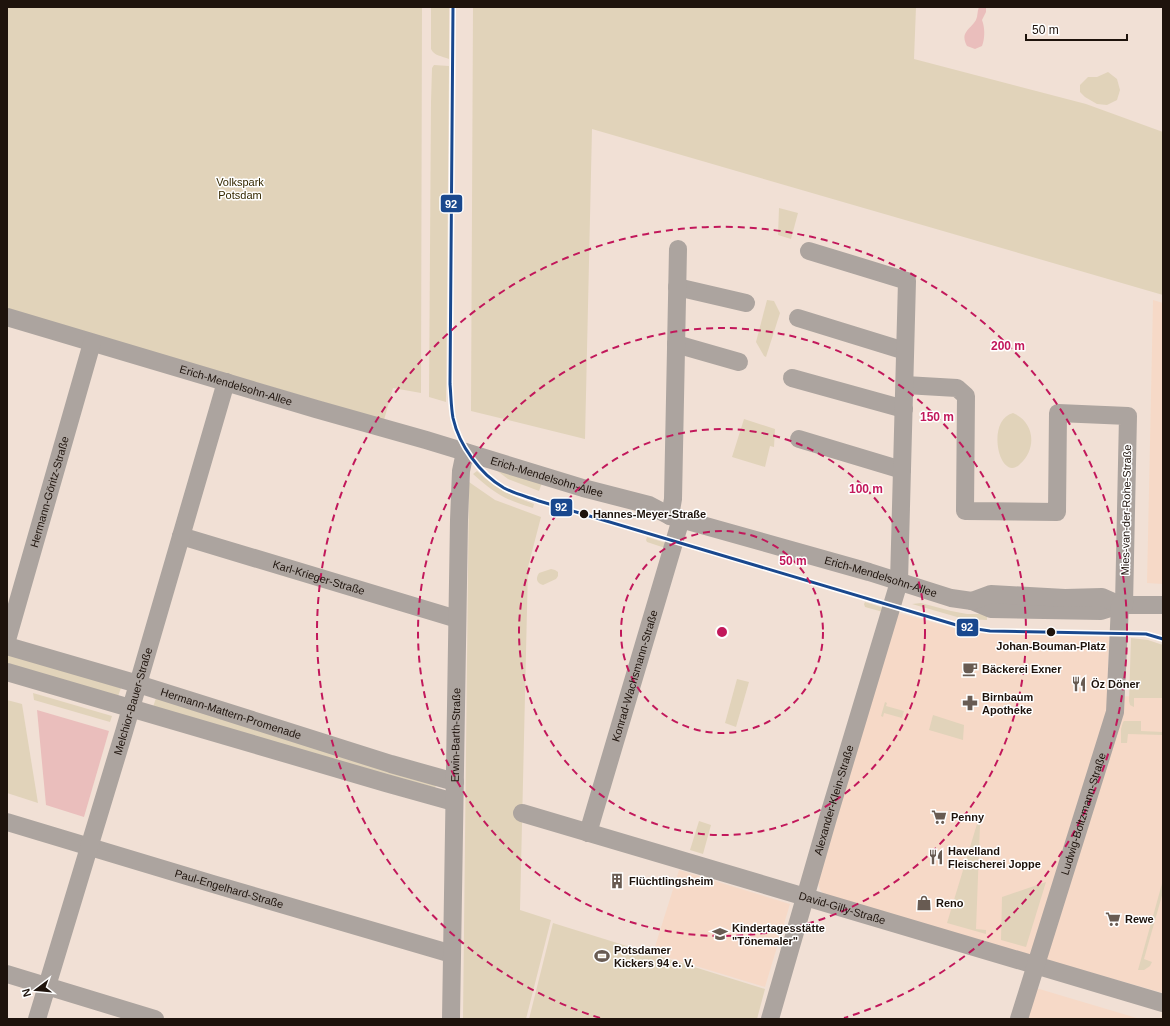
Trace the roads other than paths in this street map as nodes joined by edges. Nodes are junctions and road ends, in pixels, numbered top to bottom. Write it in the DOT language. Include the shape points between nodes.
graph roads {
  1 [pos="678,249"];
  2 [pos="809,251"];
  3 [pos="677,287"];
  4 [pos="746,302"];
  5 [pos="7,317"];
  6 [pos="798,318"];
  7 [pos="92,343"];
  8 [pos="676,344"];
  9 [pos="906,351"];
  10 [pos="739,362"];
  11 [pos="792,378"];
  12 [pos="226,382"];
  13 [pos="904,385"];
  14 [pos="904,409"];
  15 [pos="799,439"];
  16 [pos="465,452"];
  17 [pos="902,470"];
  18 [pos="676,517"];
  19 [pos="181,536"];
  20 [pos="899,582"];
  21 [pos="1122,605"];
  22 [pos="1163,605"];
  23 [pos="457,619"];
  24 [pos="7,640"];
  25 [pos="7,646"];
  26 [pos="7,672"];
  27 [pos="138,684"];
  28 [pos="130,709"];
  29 [pos="455,782"];
  30 [pos="454,802"];
  31 [pos="522,813"];
  32 [pos="7,822"];
  33 [pos="588,833"];
  34 [pos="88,847"];
  35 [pos="806,897"];
  36 [pos="452,954"];
  37 [pos="1036,965"];
  38 [pos="7,974"];
  39 [pos="47,986"];
  40 [pos="1163,1003"];
  41 [pos="37,1019"];
  42 [pos="155,1019"];
  43 [pos="451,1019"];
  44 [pos="770,1019"];
  45 [pos="1019,1019"];
  1 -- 3 [label="street"];
  2 -- 9 [label="street, Alexander-Klein-Straße" via="907,281"];
  3 -- 4 [label="street"];
  3 -- 8 [label="street"];
  5 -- 7 [label="street, Erich-Mendelsohn-Allee"];
  6 -- 9 [label="street"];
  7 -- 12 [label="street, Erich-Mendelsohn-Allee"];
  7 -- 24 [label="street, Hermann-Göritz-Straße"];
  8 -- 10 [label="street"];
  8 -- 18 [label="street" via="673,498"];
  9 -- 13 [label="street, Alexander-Klein-Straße"];
  11 -- 14 [label="street"];
  12 -- 16 [label="street, Erich-Mendelsohn-Allee"];
  12 -- 19 [label="street, Melchior-Bauer-Straße"];
  13 -- 14 [label="street, Alexander-Klein-Straße"];
  13 -- 21 [label="street, Mies-van-der-Rohe-Straße" via="957,388 966,396 965,511 1057,512 1058,413 1128,416"];
  14 -- 17 [label="street, Alexander-Klein-Straße"];
  15 -- 17 [label="street"];
  16 -- 18 [label="street, Erich-Mendelsohn-Allee" via="582,488 649,505"];
  16 -- 23 [label="street, Erwin-Barth-Straße" via="460,470"];
  17 -- 20 [label="street, Alexander-Klein-Straße"];
  18 -- 20 [label="street, Erich-Mendelsohn-Allee"];
  18 -- 33 [label="street, Konrad-Wachsmann-Straße"];
  19 -- 23 [label="street, Karl-Krieger-Straße"];
  19 -- 27 [label="street, Melchior-Bauer-Straße"];
  20 -- 21 [label="street, Erich-Mendelsohn-Allee" via="951,598 972,601 991,609 1101,611"];
  20 -- 35 [label="street, Alexander-Klein-Straße"];
  21 -- 22 [label="street, Erich-Mendelsohn-Allee"];
  21 -- 37 [label="street, Ludwig-Boltzmann-Straße" via="1114,712"];
  23 -- 29 [label="street, Erwin-Barth-Straße"];
  25 -- 27 [label="street, Hermann-Mattern-Promenade"];
  26 -- 28 [label="street"];
  27 -- 28 [label="street, Melchior-Bauer-Straße"];
  27 -- 29 [label="street, Hermann-Mattern-Promenade"];
  28 -- 30 [label="street"];
  28 -- 34 [label="street, Melchior-Bauer-Straße"];
  29 -- 30 [label="street, Erwin-Barth-Straße"];
  30 -- 36 [label="street, Erwin-Barth-Straße"];
  31 -- 33 [label="street, David-Gilly-Straße"];
  32 -- 34 [label="street, Paul-Engelhard-Straße"];
  33 -- 35 [label="street, David-Gilly-Straße"];
  34 -- 36 [label="street, Paul-Engelhard-Straße"];
  34 -- 39 [label="street, Melchior-Bauer-Straße"];
  35 -- 37 [label="street, David-Gilly-Straße"];
  35 -- 44 [label="street, Alexander-Klein-Straße"];
  36 -- 43 [label="street, Erwin-Barth-Straße"];
  37 -- 40 [label="street, David-Gilly-Straße"];
  37 -- 45 [label="street, Ludwig-Boltzmann-Straße"];
  38 -- 39 [label="street"];
  39 -- 41 [label="street, Melchior-Bauer-Straße"];
  39 -- 42 [label="street"];
}
